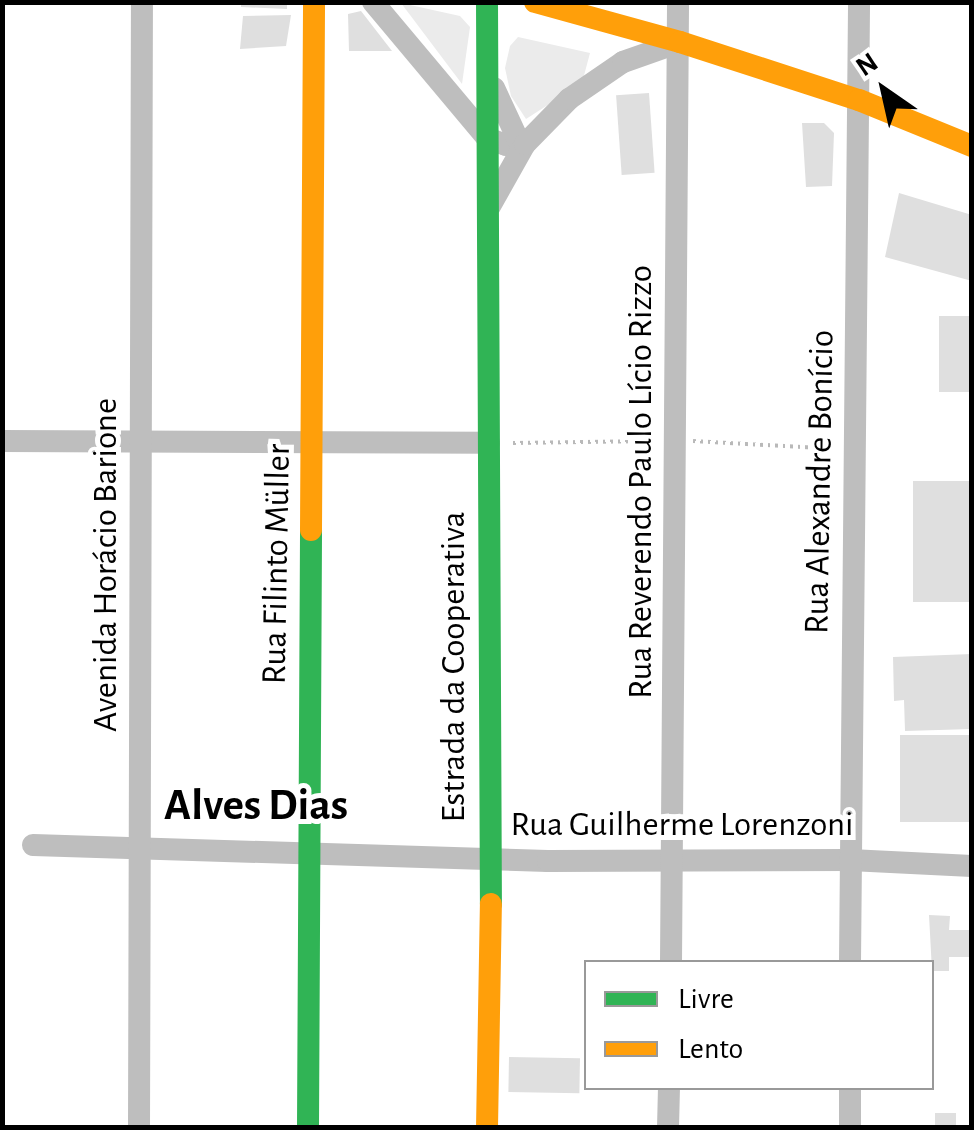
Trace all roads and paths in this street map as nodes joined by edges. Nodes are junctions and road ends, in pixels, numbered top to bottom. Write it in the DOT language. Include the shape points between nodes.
graph roads {
  1 [pos="142,2"];
  2 [pos="314,2"];
  3 [pos="373,2"];
  4 [pos="487,2"];
  5 [pos="535,2"];
  6 [pos="678,2"];
  7 [pos="859,2"];
  8 [pos="680,42"];
  9 [pos="490,76"];
  10 [pos="859,100"];
  11 [pos="487,138"];
  12 [pos="523,144"];
  13 [pos="972,146"];
  14 [pos="490,206"];
  15 [pos="676,440"];
  16 [pos="2,442"];
  17 [pos="140,442"];
  18 [pos="314,442"];
  19 [pos="488,443"];
  20 [pos="855,450"];
  21 [pos="32,845"];
  22 [pos="140,848"];
  23 [pos="307,853"];
  24 [pos="490,858"];
  25 [pos="673,860"];
  26 [pos="850,860"];
  27 [pos="972,866"];
  28 [pos="671,960"];
  29 [pos="850,960"];
  30 [pos="669,1090"];
  31 [pos="850,1090"];
  32 [pos="138,1128"];
  33 [pos="308,1128"];
  34 [pos="487,1128"];
  35 [pos="668,1128"];
  36 [pos="850,1128"];
  1 -- 17 [label="street, Avenida Horácio Barione"];
  2 -- 18 [label="street, Rua Filinto Müller"];
  3 -- 11 [label="street"];
  4 -- 9 [label="street, Estrada da Cooperativa"];
  5 -- 8 [label="street"];
  6 -- 8 [label="street, Rua Reverendo Paulo Lício Rizzo"];
  7 -- 10 [label="street, Rua Alexandre Bonício"];
  8 -- 10 [label="street"];
  8 -- 12 [label="street" via="599,77"];
  8 -- 15 [label="street, Rua Reverendo Paulo Lício Rizzo"];
  9 -- 11 [label="street, Estrada da Cooperativa"];
  9 -- 12 [label="street, Estrada da Cooperativa" via="505,120"];
  10 -- 13 [label="street"];
  10 -- 20 [label="street, Rua Alexandre Bonício"];
  11 -- 12 [label="street"];
  11 -- 14 [label="street, Estrada da Cooperativa"];
  12 -- 14 [label="street, Estrada da Cooperativa"];
  14 -- 19 [label="street, Estrada da Cooperativa"];
  15 -- 19 [label="path"];
  15 -- 20 [label="path"];
  15 -- 25 [label="street, Rua Reverendo Paulo Lício Rizzo"];
  16 -- 17 [label="street"];
  17 -- 18 [label="street"];
  17 -- 22 [label="street, Avenida Horácio Barione"];
  18 -- 19 [label="street"];
  18 -- 23 [label="street, Rua Filinto Müller"];
  19 -- 24 [label="street, Estrada da Cooperativa"];
  20 -- 26 [label="street, Rua Alexandre Bonício"];
  21 -- 22 [label="street, Rua Guilherme Lorenzoni"];
  22 -- 23 [label="street, Rua Guilherme Lorenzoni"];
  22 -- 32 [label="street, Avenida Horácio Barione"];
  23 -- 24 [label="street, Rua Guilherme Lorenzoni"];
  23 -- 33 [label="street, Rua Filinto Müller"];
  24 -- 25 [label="street, Rua Guilherme Lorenzoni"];
  24 -- 34 [label="street, Estrada da Cooperativa"];
  25 -- 26 [label="street, Rua Guilherme Lorenzoni"];
  25 -- 28 [label="street, Rua Reverendo Paulo Lício Rizzo"];
  26 -- 27 [label="street, Rua Guilherme Lorenzoni"];
  26 -- 29 [label="street, Rua Alexandre Bonício"];
  30 -- 35 [label="street"];
  31 -- 36 [label="street"];
}
